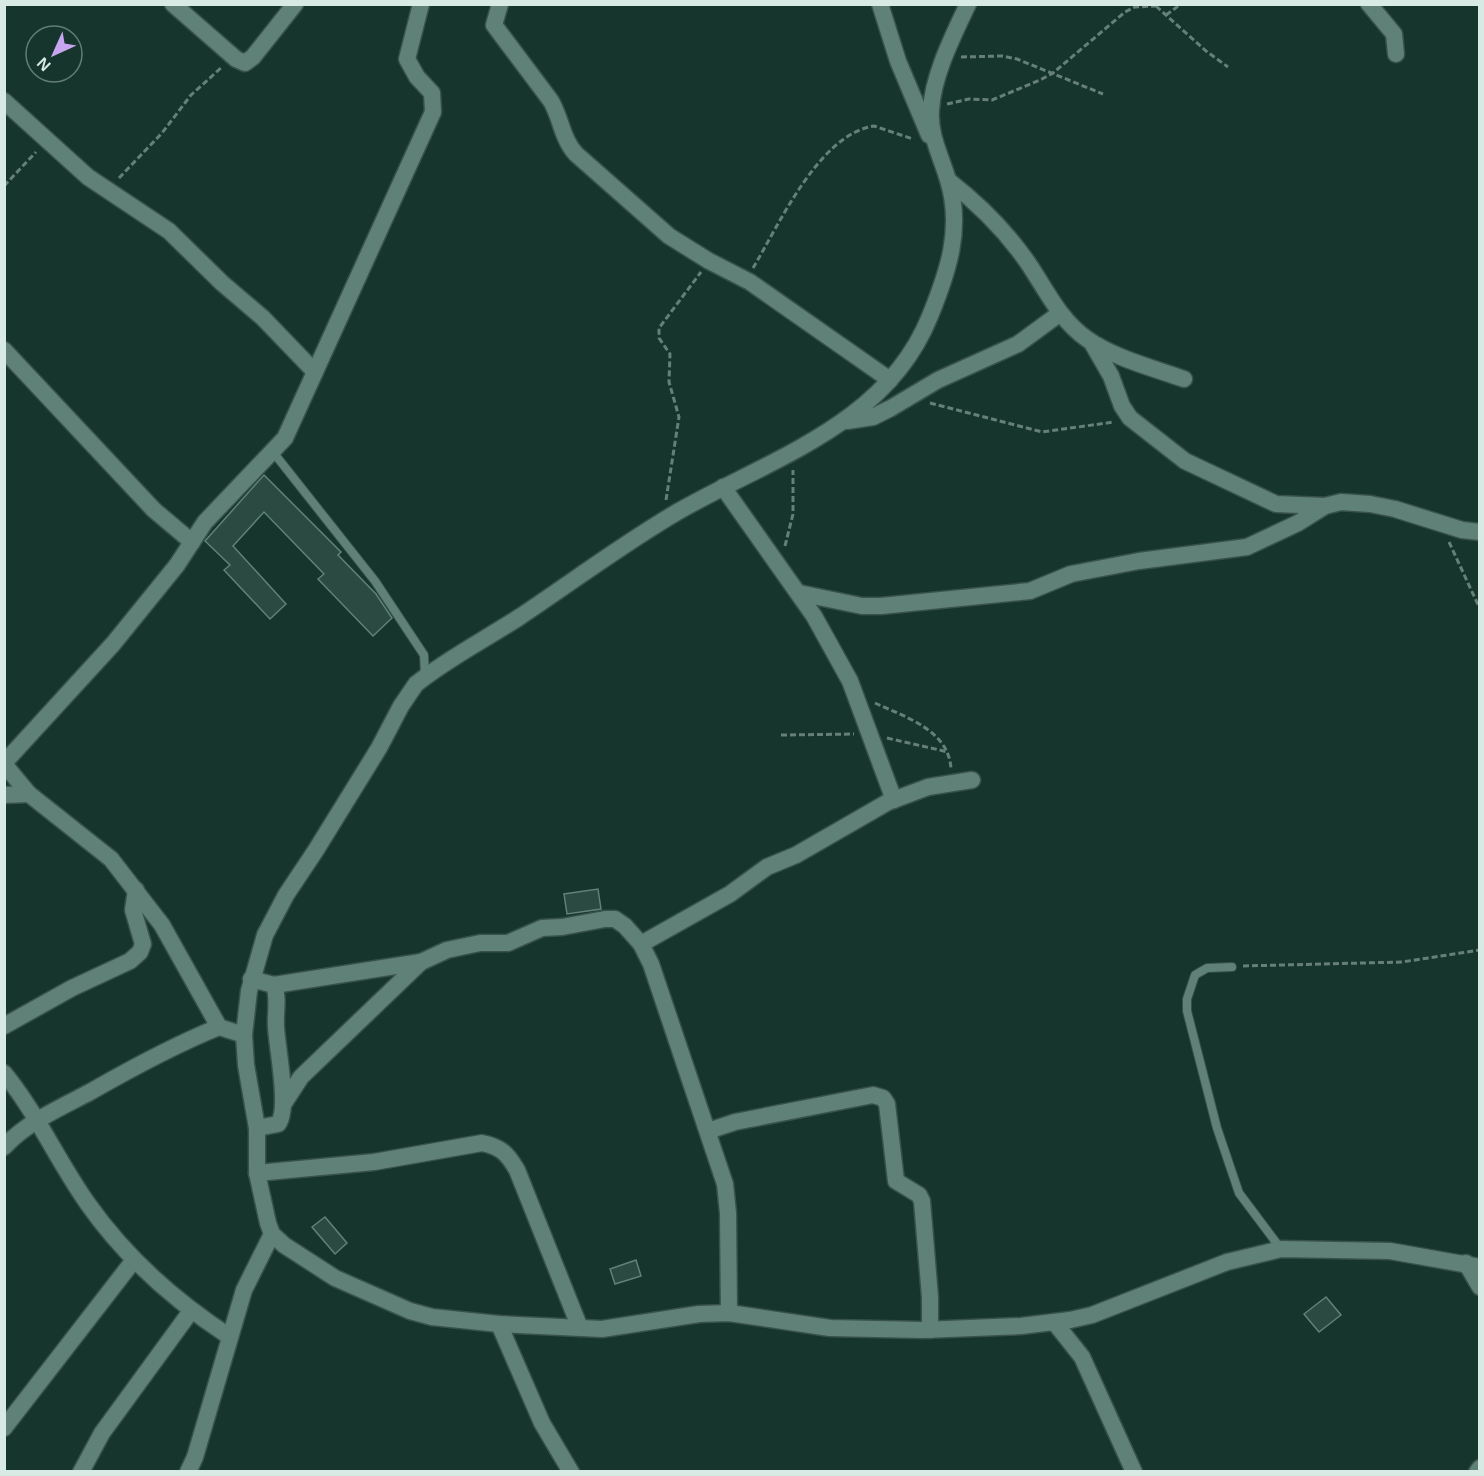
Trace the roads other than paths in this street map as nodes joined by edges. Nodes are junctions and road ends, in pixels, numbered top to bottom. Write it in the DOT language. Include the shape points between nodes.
graph roads {
  1 [pos="173,4"];
  2 [pos="295,4"];
  3 [pos="421,4"];
  4 [pos="500,4"];
  5 [pos="880,4"];
  6 [pos="968,4"];
  7 [pos="1370,4"];
  8 [pos="1396,54"];
  9 [pos="4,102"];
  10 [pos="937,148"];
  11 [pos="949,181"];
  12 [pos="1059,314"];
  13 [pos="1092,343"];
  14 [pos="4,350"];
  15 [pos="315,372"];
  16 [pos="1184,379"];
  17 [pos="890,380"];
  18 [pos="846,421"];
  19 [pos="273,452"];
  20 [pos="723,487"];
  21 [pos="1325,506"];
  22 [pos="1479,532"];
  23 [pos="192,542"];
  24 [pos="799,593"];
  25 [pos="425,677"];
  26 [pos="4,763"];
  27 [pos="972,780"];
  28 [pos="29,794"];
  29 [pos="4,795"];
  30 [pos="894,800"];
  31 [pos="136,890"];
  32 [pos="641,944"];
  33 [pos="421,962"];
  34 [pos="1232,967"];
  35 [pos="251,979"];
  36 [pos="274,985"];
  37 [pos="4,1026"];
  38 [pos="219,1027"];
  39 [pos="244,1035"];
  40 [pos="4,1073"];
  41 [pos="284,1103"];
  42 [pos="36,1121"];
  43 [pos="257,1128"];
  44 [pos="708,1131"];
  45 [pos="4,1147"];
  46 [pos="257,1173"];
  47 [pos="272,1234"];
  48 [pos="1281,1249"];
  49 [pos="134,1260"];
  50 [pos="1473,1265"];
  51 [pos="1479,1287"];
  52 [pos="191,1311"];
  53 [pos="729,1313"];
  54 [pos="1055,1323"];
  55 [pos="499,1324"];
  56 [pos="580,1328"];
  57 [pos="930,1330"];
  58 [pos="230,1337"];
  59 [pos="7,1420"];
  60 [pos="81,1472"];
  61 [pos="188,1472"];
  62 [pos="570,1472"];
  63 [pos="1134,1472"];
  1 -- 2 [label="street" via="245,63"];
  3 -- 15 [label="street" via="407,59 432,93 433,112"];
  4 -- 17 [label="street" via="494,25 551,101 569,147 669,236 746,280"];
  5 -- 10 [label="street" via="898,61"];
  6 -- 10 [label="street" via="931,108"];
  7 -- 8 [label="street" via="1394,34"];
  9 -- 15 [label="street" via="74,165 169,231"];
  10 -- 11 [label="street"];
  11 -- 12 [label="street" via="997,224 1027,261"];
  11 -- 17 [label="street" via="955,228 951,260 929,320"];
  12 -- 13 [label="street"];
  12 -- 18 [label="street" via="1017,344 938,380 873,417"];
  13 -- 16 [label="street"];
  13 -- 21 [label="street" via="1122,406 1137,424 1201,471 1254,491 1276,504"];
  14 -- 23 [label="street" via="154,510"];
  15 -- 19 [label="street" via="291,428"];
  17 -- 18 [label="street"];
  18 -- 20 [label="street"];
  19 -- 23 [label="street" via="205,522"];
  19 -- 25 [label="lane" via="394,609 424,655"];
  20 -- 24 [label="street"];
  20 -- 25 [label="street" via="664,519"];
  21 -- 22 [label="street" via="1341,502 1370,504"];
  21 -- 24 [label="street" via="1247,547 1071,574 1030,591 880,606"];
  23 -- 26 [label="street" via="113,644"];
  24 -- 30 [label="street" via="854,693"];
  25 -- 35 [label="street" via="401,706 379,748 286,895 266,935"];
  26 -- 28 [label="street"];
  27 -- 30 [label="street" via="928,787"];
  28 -- 29 [label="street"];
  28 -- 31 [label="street" via="111,859"];
  30 -- 32 [label="street" via="767,867 730,894"];
  31 -- 37 [label="street" via="133,910 143,944 140,952 130,961"];
  31 -- 38 [label="street" via="162,925"];
  32 -- 33 [label="street" via="625,926 604,919 542,928 508,943 447,950"];
  32 -- 44 [label="street"];
  33 -- 36 [label="street"];
  33 -- 41 [label="street" via="308,1070"];
  34 -- 48 [label="lane" via="1203,969 1195,975 1187,1011 1216,1128 1239,1193"];
  35 -- 36 [label="street"];
  35 -- 39 [label="street"];
  36 -- 41 [label="street"];
  38 -- 39 [label="street"];
  38 -- 42 [label="street" via="149,1059"];
  39 -- 43 [label="street"];
  40 -- 42 [label="street"];
  41 -- 43 [label="street" via="278,1124"];
  42 -- 45 [label="street"];
  42 -- 49 [label="street" via="88,1204"];
  43 -- 46 [label="street"];
  44 -- 53 [label="street" via="725,1184"];
  44 -- 57 [label="street" via="837,1102 876,1095 883,1098 896,1181 922,1201"];
  46 -- 47 [label="street"];
  46 -- 56 [label="street" via="374,1162 482,1143 498,1146 517,1170"];
  47 -- 55 [label="street" via="335,1278 410,1311"];
  47 -- 58 [label="street" via="244,1290"];
  48 -- 50 [label="street" via="1390,1251"];
  48 -- 54 [label="street" via="1227,1262 1092,1315"];
  49 -- 52 [label="street"];
  49 -- 59 [label="street"];
  50 -- 51 [label="street"];
  52 -- 58 [label="street"];
  52 -- 60 [label="street" via="102,1433"];
  53 -- 56 [label="street" via="699,1314 627,1327"];
  53 -- 57 [label="street" via="830,1328"];
  54 -- 57 [label="street"];
  54 -- 63 [label="street" via="1082,1357"];
  55 -- 56 [label="street"];
  55 -- 62 [label="street" via="542,1423"];
  58 -- 61 [label="street"];
}
